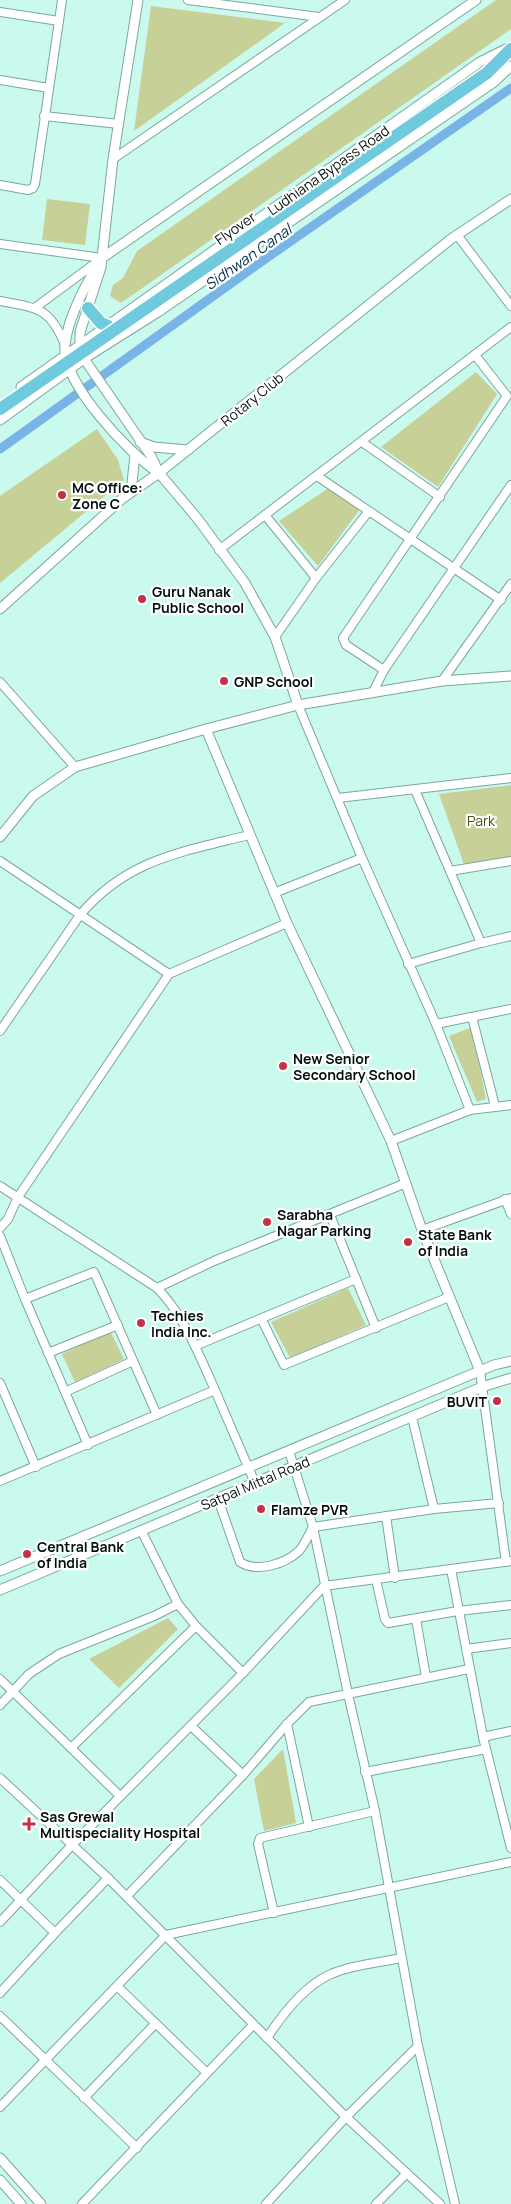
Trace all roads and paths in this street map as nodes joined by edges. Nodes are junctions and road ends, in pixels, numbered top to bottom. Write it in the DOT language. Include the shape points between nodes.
graph roads {
  1 [pos="62,0"];
  2 [pos="138,0"];
  3 [pos="188,0"];
  4 [pos="345,0"];
  5 [pos="476,0"];
  6 [pos="0,12"];
  7 [pos="319,16"];
  8 [pos="59,21"];
  9 [pos="511,48"];
  10 [pos="511,64"];
  11 [pos="487,73"];
  12 [pos="0,80"];
  13 [pos="49,88"];
  14 [pos="44,116"];
  15 [pos="119,124"];
  16 [pos="113,159"];
  17 [pos="0,186"];
  18 [pos="511,199"];
  19 [pos="456,235"];
  20 [pos="0,244"];
  21 [pos="102,258"];
  22 [pos="0,301"];
  23 [pos="511,306"];
  24 [pos="36,307"];
  25 [pos="88,308"];
  26 [pos="108,326"];
  27 [pos="511,327"];
  28 [pos="65,346"];
  29 [pos="80,346"];
  30 [pos="475,355"];
  31 [pos="66,356"];
  32 [pos="86,360"];
  33 [pos="70,372"];
  34 [pos="509,398"];
  35 [pos="0,402"];
  36 [pos="0,410"];
  37 [pos="0,420"];
  38 [pos="140,442"];
  39 [pos="362,442"];
  40 [pos="188,450"];
  41 [pos="135,455"];
  42 [pos="159,473"];
  43 [pos="317,476"];
  44 [pos="511,485"];
  45 [pos="131,492"];
  46 [pos="440,497"];
  47 [pos="369,511"];
  48 [pos="265,515"];
  49 [pos="411,540"];
  50 [pos="219,550"];
  51 [pos="454,569"];
  52 [pos="316,578"];
  53 [pos="511,584"];
  54 [pos="501,600"];
  55 [pos="0,609"];
  56 [pos="274,637"];
  57 [pos="384,670"];
  58 [pos="511,676"];
  59 [pos="442,681"];
  60 [pos="0,682"];
  61 [pos="372,692"];
  62 [pos="298,705"];
  63 [pos="206,729"];
  64 [pos="75,767"];
  65 [pos="511,778"];
  66 [pos="415,790"];
  67 [pos="338,798"];
  68 [pos="249,835"];
  69 [pos="0,836"];
  70 [pos="362,858"];
  71 [pos="0,861"];
  72 [pos="511,861"];
  73 [pos="450,871"];
  74 [pos="274,893"];
  75 [pos="80,915"];
  76 [pos="287,923"];
  77 [pos="511,936"];
  78 [pos="481,943"];
  79 [pos="408,964"];
  80 [pos="169,974"];
  81 [pos="511,1009"];
  82 [pos="472,1017"];
  83 [pos="436,1024"];
  84 [pos="0,1031"];
  85 [pos="511,1105"];
  86 [pos="495,1106"];
  87 [pos="470,1110"];
  88 [pos="390,1141"];
  89 [pos="406,1183"];
  90 [pos="0,1186"];
  91 [pos="18,1197"];
  92 [pos="508,1199"];
  93 [pos="511,1214"];
  94 [pos="330,1215"];
  95 [pos="0,1228"];
  96 [pos="422,1230"];
  97 [pos="0,1236"];
  98 [pos="356,1279"];
  99 [pos="157,1288"];
  100 [pos="449,1297"];
  101 [pos="25,1299"];
  102 [pos="261,1318"];
  103 [pos="118,1325"];
  104 [pos="376,1328"];
  105 [pos="195,1346"];
  106 [pos="48,1352"];
  107 [pos="133,1361"];
  108 [pos="511,1361"];
  109 [pos="480,1371"];
  110 [pos="511,1378"];
  111 [pos="0,1383"];
  112 [pos="482,1387"];
  113 [pos="215,1390"];
  114 [pos="65,1392"];
  115 [pos="157,1415"];
  116 [pos="412,1417"];
  117 [pos="88,1445"];
  118 [pos="289,1451"];
  119 [pos="36,1467"];
  120 [pos="294,1467"];
  121 [pos="249,1468"];
  122 [pos="0,1481"];
  123 [pos="256,1483"];
  124 [pos="218,1499"];
  125 [pos="499,1502"];
  126 [pos="434,1509"];
  127 [pos="386,1516"];
  128 [pos="313,1527"];
  129 [pos="142,1532"];
  130 [pos="508,1561"];
  131 [pos="451,1570"];
  132 [pos="0,1571"];
  133 [pos="395,1578"];
  134 [pos="376,1580"];
  135 [pos="324,1586"];
  136 [pos="3,1589"];
  137 [pos="178,1604"];
  138 [pos="511,1605"];
  139 [pos="458,1611"];
  140 [pos="416,1619"];
  141 [pos="196,1626"];
  142 [pos="511,1643"];
  143 [pos="466,1649"];
  144 [pos="469,1669"];
  145 [pos="243,1674"];
  146 [pos="426,1677"];
  147 [pos="0,1679"];
  148 [pos="12,1691"];
  149 [pos="348,1694"];
  150 [pos="0,1705"];
  151 [pos="286,1724"];
  152 [pos="191,1726"];
  153 [pos="511,1731"];
  154 [pos="483,1737"];
  155 [pos="71,1748"];
  156 [pos="486,1749"];
  157 [pos="365,1772"];
  158 [pos="243,1776"];
  159 [pos="0,1778"];
  160 [pos="120,1796"];
  161 [pos="375,1811"];
  162 [pos="309,1827"];
  163 [pos="72,1844"];
  164 [pos="511,1848"];
  165 [pos="511,1862"];
  166 [pos="108,1878"];
  167 [pos="0,1880"];
  168 [pos="388,1888"];
  169 [pos="127,1896"];
  170 [pos="21,1900"];
  171 [pos="274,1912"];
  172 [pos="0,1922"];
  173 [pos="56,1933"];
  174 [pos="166,1935"];
  175 [pos="401,1958"];
  176 [pos="118,1987"];
  177 [pos="0,1993"];
  178 [pos="0,2016"];
  179 [pos="155,2024"];
  180 [pos="253,2025"];
  181 [pos="266,2038"];
  182 [pos="418,2046"];
  183 [pos="46,2060"];
  184 [pos="207,2073"];
  185 [pos="84,2098"];
  186 [pos="0,2107"];
  187 [pos="346,2117"];
  188 [pos="136,2148"];
  189 [pos="0,2158"];
  190 [pos="407,2173"];
  191 [pos="0,2180"];
  192 [pos="21,2204"];
  193 [pos="41,2204"];
  194 [pos="82,2204"];
  195 [pos="266,2204"];
  196 [pos="376,2204"];
  197 [pos="440,2204"];
  198 [pos="455,2204"];
  1 -- 8 [label="street"];
  2 -- 15 [label="street"];
  3 -- 7 [label="street"];
  4 -- 7 [label="street"];
  5 -- 21 [label="street"];
  6 -- 8 [label="street"];
  7 -- 16 [label="street"];
  8 -- 13 [label="street"];
  9 -- 11 [label="highway, Flyover"];
  9 -- 26 [label="street, Ludhiana Bypass Road" via="480,62"];
  10 -- 11 [label="highway, Flyover"];
  10 -- 32 [label="street" via="494,82"];
  11 -- 36 [label="highway, Flyover, bridge"];
  12 -- 13 [label="street"];
  13 -- 14 [label="street"];
  14 -- 15 [label="street"];
  14 -- 17 [label="street" via="33,188"];
  15 -- 16 [label="street"];
  16 -- 21 [label="street"];
  18 -- 19 [label="street, Rotary Club"];
  19 -- 23 [label="street"];
  19 -- 40 [label="street, Rotary Club"];
  20 -- 21 [label="street"];
  21 -- 24 [label="street"];
  21 -- 25 [label="street"];
  21 -- 28 [label="street" via="85,288"];
  22 -- 24 [label="street"];
  24 -- 28 [label="street" via="52,320"];
  25 -- 26 [label="highway"];
  25 -- 29 [label="street" via="80,332"];
  26 -- 29 [label="street, Ludhiana Bypass Road"];
  27 -- 30 [label="street"];
  28 -- 31 [label="street"];
  29 -- 31 [label="street, Ludhiana Bypass Road"];
  29 -- 32 [label="street"];
  30 -- 34 [label="street"];
  30 -- 39 [label="street"];
  31 -- 33 [label="street"];
  31 -- 35 [label="street, Ludhiana Bypass Road"];
  32 -- 33 [label="street"];
  32 -- 38 [label="street"];
  33 -- 37 [label="street"];
  33 -- 41 [label="street" via="96,410"];
  34 -- 46 [label="street"];
  38 -- 40 [label="street" via="154,447"];
  38 -- 42 [label="street"];
  39 -- 43 [label="street"];
  39 -- 46 [label="street"];
  40 -- 42 [label="street, Rotary Club"];
  41 -- 42 [label="street"];
  41 -- 45 [label="street"];
  42 -- 45 [label="street, Rotary Club"];
  42 -- 50 [label="street"];
  43 -- 47 [label="street"];
  43 -- 48 [label="street"];
  44 -- 51 [label="street"];
  45 -- 55 [label="street, Rotary Club"];
  46 -- 49 [label="street"];
  47 -- 49 [label="street"];
  47 -- 52 [label="street"];
  48 -- 50 [label="street"];
  48 -- 52 [label="street"];
  49 -- 51 [label="street"];
  49 -- 57 [label="street" via="343,638 346,645"];
  50 -- 56 [label="street" via="244,582"];
  51 -- 54 [label="street"];
  51 -- 57 [label="street"];
  52 -- 56 [label="street"];
  53 -- 54 [label="street"];
  54 -- 59 [label="street"];
  56 -- 62 [label="street"];
  57 -- 61 [label="street"];
  58 -- 59 [label="street"];
  59 -- 61 [label="street"];
  60 -- 64 [label="street"];
  61 -- 62 [label="street"];
  62 -- 63 [label="street"];
  62 -- 67 [label="street"];
  63 -- 64 [label="street"];
  63 -- 68 [label="street"];
  64 -- 69 [label="street" via="33,796"];
  65 -- 66 [label="street"];
  66 -- 67 [label="street"];
  66 -- 73 [label="street"];
  67 -- 70 [label="street"];
  68 -- 74 [label="street"];
  68 -- 75 [label="street" via="148,863 111,884"];
  70 -- 74 [label="street"];
  70 -- 79 [label="street"];
  71 -- 75 [label="street"];
  72 -- 73 [label="street"];
  73 -- 78 [label="street"];
  74 -- 76 [label="street"];
  75 -- 80 [label="street"];
  75 -- 84 [label="street"];
  76 -- 80 [label="street"];
  76 -- 88 [label="street"];
  77 -- 78 [label="street"];
  78 -- 79 [label="street"];
  79 -- 83 [label="street"];
  80 -- 91 [label="street"];
  81 -- 82 [label="street"];
  82 -- 83 [label="street"];
  82 -- 86 [label="street"];
  83 -- 87 [label="street"];
  85 -- 86 [label="street"];
  86 -- 87 [label="street"];
  87 -- 88 [label="street"];
  88 -- 89 [label="street"];
  89 -- 94 [label="street"];
  89 -- 96 [label="street"];
  90 -- 91 [label="street"];
  91 -- 95 [label="street"];
  91 -- 99 [label="street"];
  92 -- 93 [label="street"];
  92 -- 96 [label="street"];
  94 -- 98 [label="street"];
  94 -- 99 [label="street" via="214,1261"];
  96 -- 100 [label="street"];
  97 -- 101 [label="street"];
  98 -- 102 [label="street"];
  98 -- 104 [label="street"];
  99 -- 105 [label="street" via="172,1305"];
  100 -- 104 [label="street"];
  100 -- 109 [label="street"];
  101 -- 103 [label="street" via="94,1272"];
  101 -- 106 [label="street"];
  102 -- 104 [label="street" via="284,1366"];
  102 -- 105 [label="street"];
  103 -- 106 [label="street"];
  103 -- 107 [label="street"];
  105 -- 113 [label="street"];
  106 -- 114 [label="street"];
  107 -- 114 [label="street"];
  107 -- 115 [label="street"];
  108 -- 109 [label="street, Satpal Mittal Road"];
  109 -- 112 [label="street"];
  109 -- 118 [label="street, Satpal Mittal Road"];
  110 -- 112 [label="street, Satpal Mittal Road"];
  111 -- 119 [label="street"];
  112 -- 116 [label="street, Satpal Mittal Road"];
  112 -- 125 [label="street"];
  113 -- 115 [label="street"];
  113 -- 121 [label="street"];
  114 -- 117 [label="street"];
  115 -- 117 [label="street"];
  116 -- 120 [label="street, Satpal Mittal Road"];
  116 -- 126 [label="street"];
  117 -- 119 [label="street"];
  118 -- 120 [label="street"];
  118 -- 121 [label="street, Satpal Mittal Road"];
  119 -- 122 [label="street"];
  120 -- 123 [label="street, Satpal Mittal Road"];
  120 -- 128 [label="street"];
  121 -- 123 [label="street"];
  121 -- 132 [label="street, Satpal Mittal Road"];
  123 -- 124 [label="street, Satpal Mittal Road"];
  124 -- 128 [label="street" via="240,1562 248,1567 257,1569 292,1556"];
  124 -- 129 [label="street, Satpal Mittal Road"];
  125 -- 126 [label="street"];
  125 -- 130 [label="street"];
  126 -- 127 [label="street"];
  127 -- 128 [label="street"];
  127 -- 133 [label="street"];
  128 -- 135 [label="street"];
  129 -- 136 [label="street, Satpal Mittal Road"];
  129 -- 137 [label="street"];
  130 -- 131 [label="street"];
  131 -- 133 [label="street"];
  131 -- 139 [label="street"];
  132 -- 136 [label="street"];
  133 -- 134 [label="street"];
  134 -- 135 [label="street"];
  134 -- 140 [label="street" via="386,1622"];
  135 -- 145 [label="street"];
  135 -- 149 [label="street"];
  137 -- 141 [label="street"];
  137 -- 148 [label="street" via="59,1654 29,1674"];
  138 -- 139 [label="street"];
  139 -- 140 [label="street"];
  139 -- 143 [label="street"];
  140 -- 146 [label="street"];
  141 -- 145 [label="street"];
  141 -- 155 [label="street"];
  142 -- 143 [label="street"];
  143 -- 144 [label="street"];
  144 -- 146 [label="street"];
  144 -- 154 [label="street"];
  145 -- 152 [label="street"];
  146 -- 149 [label="street"];
  147 -- 148 [label="street"];
  148 -- 150 [label="street"];
  148 -- 155 [label="street"];
  149 -- 151 [label="street" via="309,1702"];
  149 -- 157 [label="street"];
  151 -- 158 [label="street"];
  151 -- 162 [label="street"];
  152 -- 158 [label="street"];
  152 -- 160 [label="street"];
  153 -- 154 [label="street"];
  154 -- 156 [label="street"];
  155 -- 160 [label="street"];
  156 -- 157 [label="street"];
  156 -- 164 [label="street"];
  157 -- 161 [label="street"];
  158 -- 169 [label="street"];
  159 -- 163 [label="street"];
  160 -- 163 [label="street"];
  161 -- 162 [label="street"];
  161 -- 168 [label="street"];
  162 -- 171 [label="street" via="258,1840"];
  163 -- 166 [label="street"];
  163 -- 170 [label="street"];
  165 -- 168 [label="street"];
  166 -- 169 [label="street"];
  166 -- 173 [label="street"];
  167 -- 170 [label="street"];
  168 -- 171 [label="street"];
  168 -- 175 [label="street"];
  169 -- 174 [label="street"];
  170 -- 172 [label="street"];
  170 -- 173 [label="street"];
  171 -- 174 [label="street"];
  173 -- 177 [label="street"];
  174 -- 176 [label="street"];
  174 -- 180 [label="street"];
  175 -- 181 [label="street" via="328,1975 302,1994"];
  175 -- 182 [label="street"];
  176 -- 179 [label="street"];
  176 -- 183 [label="street"];
  178 -- 183 [label="street"];
  179 -- 184 [label="street"];
  179 -- 185 [label="street"];
  180 -- 181 [label="street"];
  180 -- 184 [label="street"];
  181 -- 187 [label="street"];
  182 -- 187 [label="street"];
  182 -- 198 [label="street"];
  183 -- 185 [label="street"];
  183 -- 186 [label="street"];
  184 -- 188 [label="street"];
  185 -- 188 [label="street"];
  187 -- 190 [label="street"];
  187 -- 195 [label="street"];
  188 -- 194 [label="street"];
  189 -- 193 [label="street"];
  190 -- 196 [label="street"];
  190 -- 197 [label="street"];
  191 -- 192 [label="street"];
}
